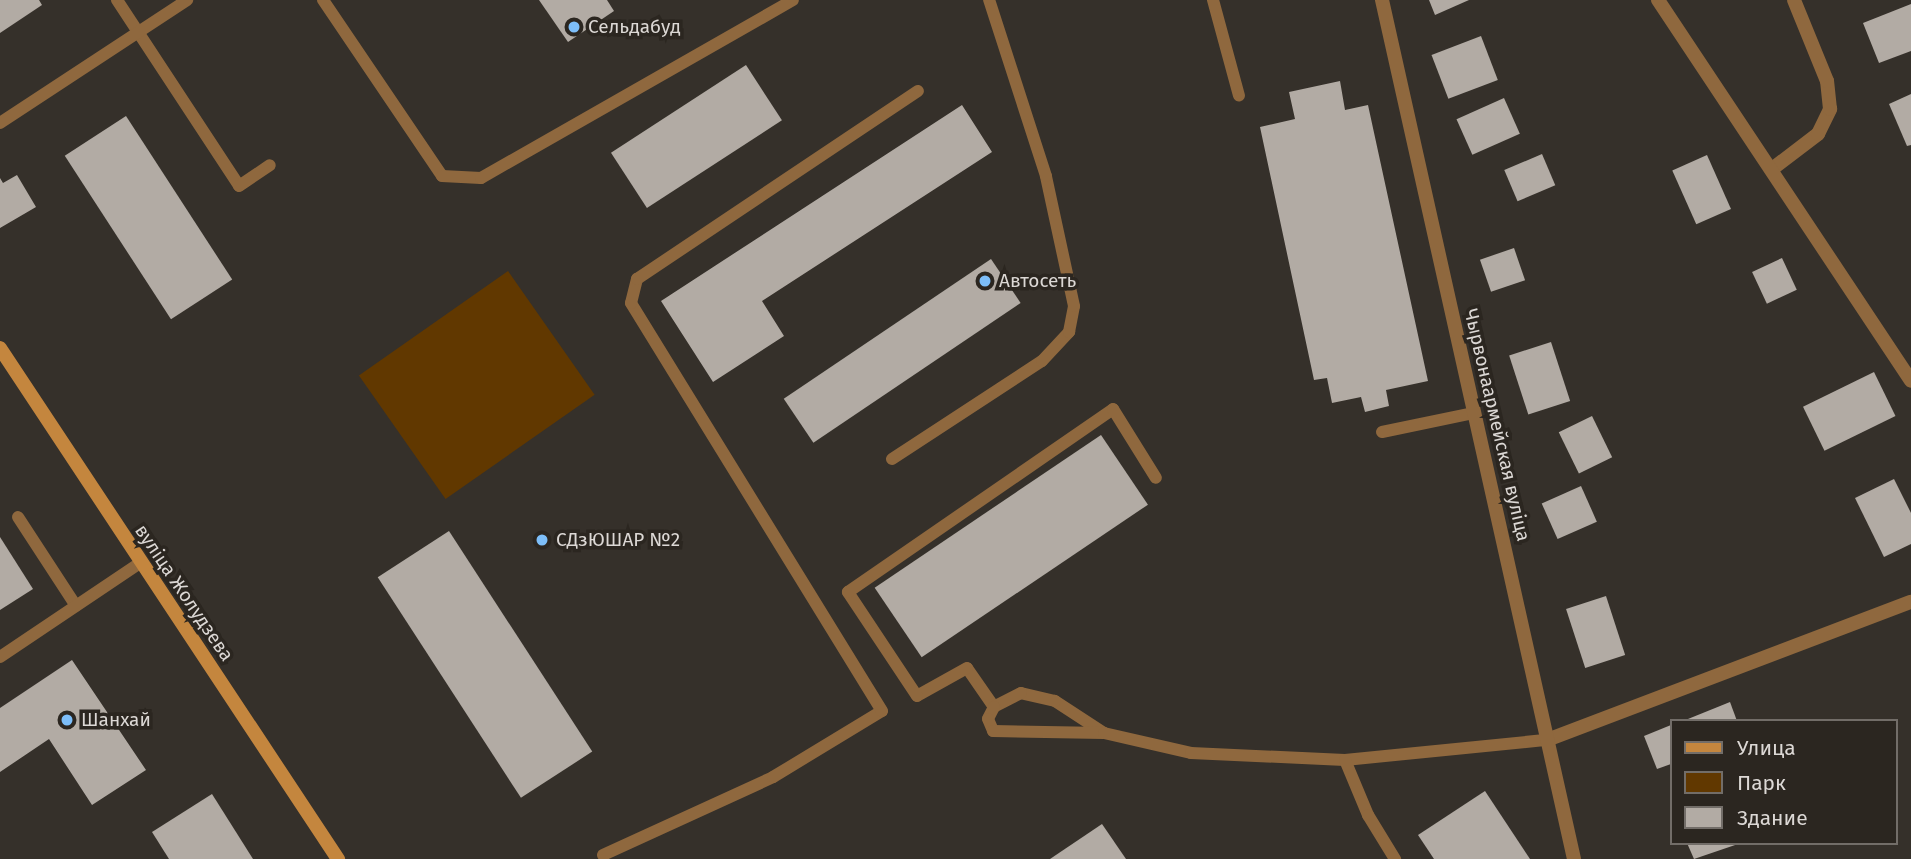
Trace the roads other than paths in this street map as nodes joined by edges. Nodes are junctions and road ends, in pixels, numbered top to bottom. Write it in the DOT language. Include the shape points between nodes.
graph roads {
  1 [pos="117,0"];
  2 [pos="187,0"];
  3 [pos="323,0"];
  4 [pos="793,0"];
  5 [pos="989,0"];
  6 [pos="1213,0"];
  7 [pos="1382,0"];
  8 [pos="1658,0"];
  9 [pos="1794,0"];
  10 [pos="138,32"];
  11 [pos="918,91"];
  12 [pos="1239,96"];
  13 [pos="0,123"];
  14 [pos="270,165"];
  15 [pos="1772,169"];
  16 [pos="0,348"];
  17 [pos="1911,381"];
  18 [pos="1474,413"];
  19 [pos="1382,432"];
  20 [pos="892,459"];
  21 [pos="1156,478"];
  22 [pos="18,517"];
  23 [pos="140,563"];
  24 [pos="1911,602"];
  25 [pos="76,606"];
  26 [pos="0,657"];
  27 [pos="994,707"];
  28 [pos="1104,733"];
  29 [pos="1547,740"];
  30 [pos="1345,760"];
  31 [pos="603,855"];
  32 [pos="338,859"];
  33 [pos="1395,859"];
  34 [pos="1574,859"];
  1 -- 10 [label="lane"];
  2 -- 10 [label="lane"];
  3 -- 4 [label="lane" via="442,176 481,178"];
  5 -- 20 [label="lane" via="1046,176 1074,306 1069,332 1042,361"];
  6 -- 12 [label="lane"];
  7 -- 18 [label="street, Чырвонаармейская вуліца"];
  8 -- 15 [label="street"];
  9 -- 15 [label="street" via="1827,80 1830,109 1818,134"];
  10 -- 13 [label="lane"];
  10 -- 14 [label="lane" via="239,186"];
  11 -- 31 [label="lane" via="637,279 631,303 882,711 773,777"];
  15 -- 17 [label="street"];
  16 -- 23 [label="main road, вуліца Жолудзева"];
  18 -- 19 [label="lane"];
  18 -- 29 [label="street, Чырвонаармейская вуліца"];
  21 -- 27 [label="lane" via="1113,409 848,592 917,696 967,668"];
  22 -- 25 [label="lane"];
  23 -- 25 [label="lane"];
  23 -- 32 [label="main road, вуліца Жолудзева"];
  24 -- 29 [label="street"];
  25 -- 26 [label="lane"];
  27 -- 28 [label="lane" via="1021,693 1055,701"];
  27 -- 28 [label="lane" via="988,719 993,731"];
  28 -- 30 [label="lane" via="1191,753"];
  29 -- 30 [label="lane"];
  29 -- 34 [label="street, Чырвонаармейская вуліца"];
  30 -- 33 [label="lane" via="1368,815"];
}
